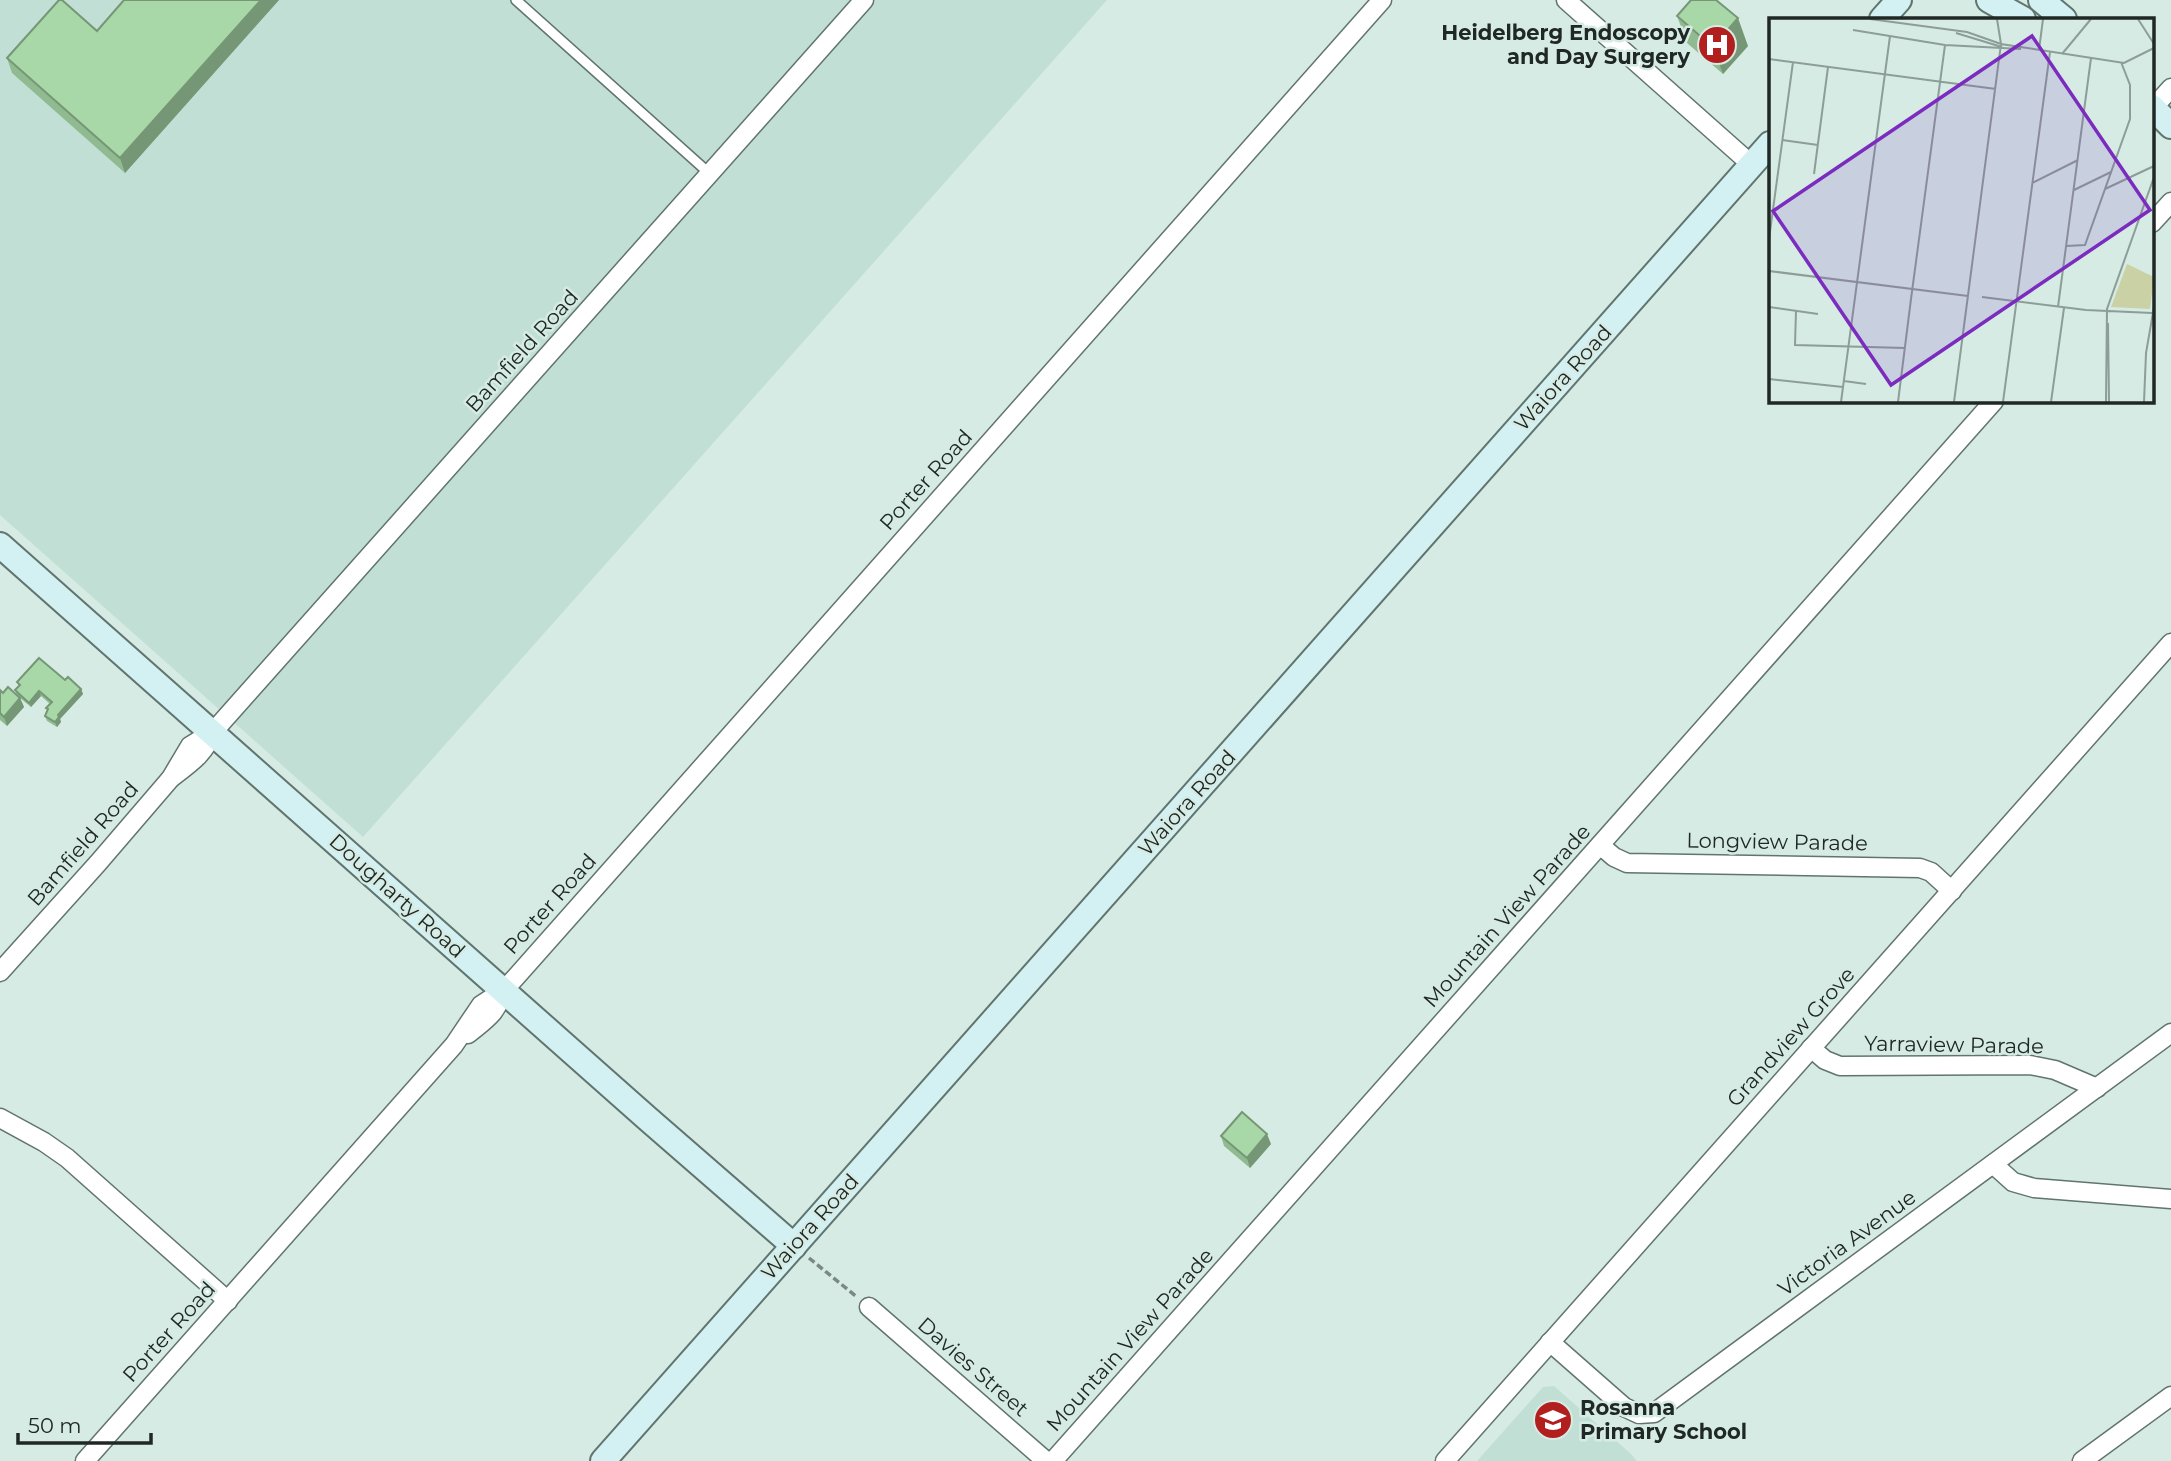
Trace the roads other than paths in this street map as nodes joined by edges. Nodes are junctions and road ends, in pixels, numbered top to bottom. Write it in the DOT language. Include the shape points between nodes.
graph roads {
  1 [pos="516,0"];
  2 [pos="864,0"];
  3 [pos="1382,0"];
  4 [pos="1566,0"];
  5 [pos="1899,0"];
  6 [pos="1989,0"];
  7 [pos="2008,0"];
  8 [pos="2041,0"];
  9 [pos="1883,18"];
  10 [pos="2021,18"];
  11 [pos="2031,18"];
  12 [pos="2062,18"];
  13 [pos="2171,88"];
  14 [pos="2154,106"];
  15 [pos="2154,110"];
  16 [pos="2171,126"];
  17 [pos="1769,145"];
  18 [pos="1752,165"];
  19 [pos="710,174"];
  20 [pos="2171,202"];
  21 [pos="2154,221"];
  22 [pos="1993,402"];
  23 [pos="0,545"];
  24 [pos="2171,643"];
  25 [pos="213,732"];
  26 [pos="1600,845"];
  27 [pos="1952,891"];
  28 [pos="0,972"];
  29 [pos="504,990"];
  30 [pos="2171,1033"];
  31 [pos="1811,1048"];
  32 [pos="2097,1088"];
  33 [pos="0,1118"];
  34 [pos="1993,1164"];
  35 [pos="2171,1199"];
  36 [pos="794,1246"];
  37 [pos="228,1301"];
  38 [pos="869,1307"];
  39 [pos="1550,1342"];
  40 [pos="2171,1396"];
  41 [pos="85,1461"];
  42 [pos="603,1461"];
  43 [pos="1046,1461"];
  44 [pos="1053,1461"];
  45 [pos="1445,1461"];
  46 [pos="2082,1461"];
  1 -- 19 [label="lane"];
  2 -- 19 [label="street, Bamfield Road"];
  3 -- 29 [label="street, Porter Road"];
  4 -- 18 [label="street"];
  5 -- 9 [label="main road"];
  6 -- 10 [label="main road"];
  7 -- 11 [label="main road"];
  8 -- 12 [label="main road"];
  13 -- 14 [label="street"];
  15 -- 16 [label="main road"];
  17 -- 18 [label="main road, Waiora Road"];
  18 -- 36 [label="main road, Waiora Road"];
  19 -- 25 [label="street, Bamfield Road"];
  20 -- 21 [label="street"];
  22 -- 26 [label="street, Mountain View Parade"];
  23 -- 25 [label="main road, Dougharty Road"];
  24 -- 27 [label="street, Grandview Grove"];
  25 -- 28 [label="street, Bamfield Road" via="200,755 171,778"];
  25 -- 29 [label="main road, Dougharty Road"];
  26 -- 27 [label="street, Longview Parade" via="1627,863 1920,868"];
  26 -- 44 [label="street, Mountain View Parade"];
  27 -- 31 [label="street, Grandview Grove"];
  29 -- 36 [label="main road, Dougharty Road"];
  29 -- 37 [label="street, Porter Road" via="492,1015 454,1045"];
  30 -- 32 [label="street, Victoria Avenue"];
  31 -- 32 [label="street, Yarraview Parade" via="1840,1066 2030,1065"];
  31 -- 39 [label="street, Grandview Grove"];
  32 -- 34 [label="street, Victoria Avenue"];
  33 -- 37 [label="street" via="67,1158"];
  34 -- 35 [label="street" via="2013,1182 2034,1188"];
  34 -- 39 [label="street, Victoria Avenue" via="1654,1413 1639,1414 1624,1407"];
  36 -- 42 [label="main road, Waiora Road"];
  37 -- 41 [label="street, Porter Road"];
  38 -- 43 [label="street, Davies Street"];
  39 -- 45 [label="street, Grandview Grove"];
  40 -- 46 [label="street"];
}
